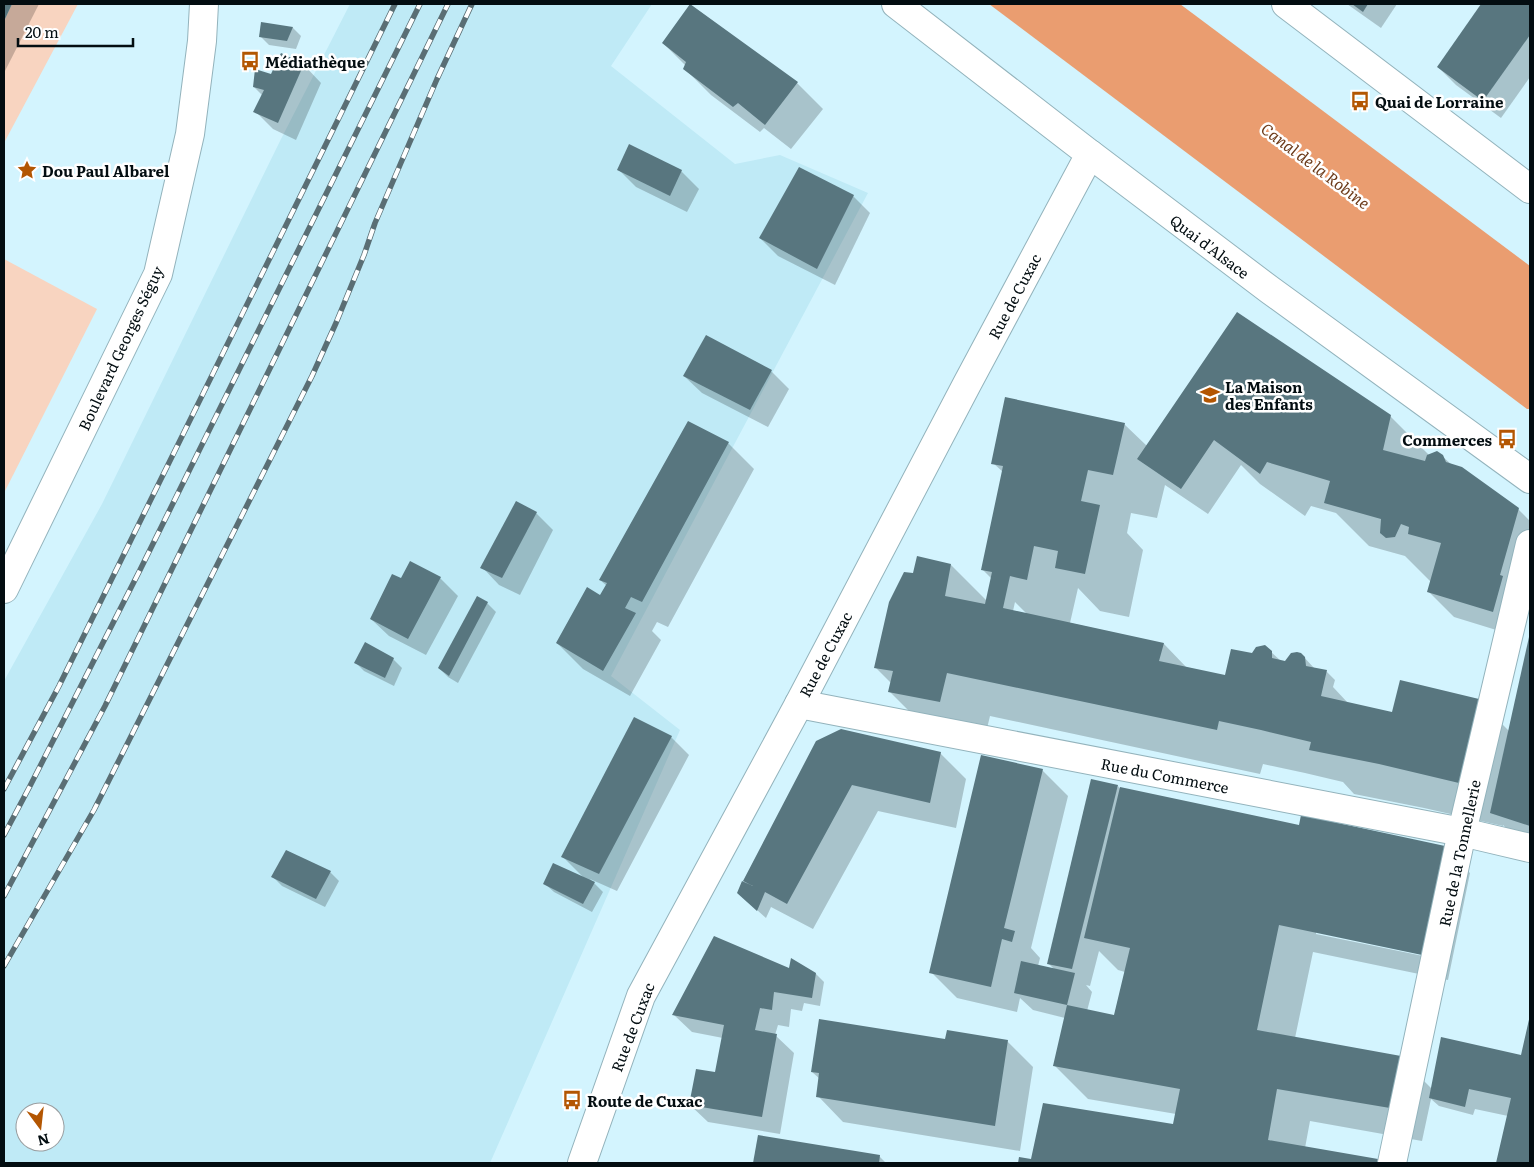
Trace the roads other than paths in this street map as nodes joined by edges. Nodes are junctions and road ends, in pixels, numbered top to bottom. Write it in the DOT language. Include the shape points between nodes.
graph roads {
  1 [pos="204,4"];
  2 [pos="896,4"];
  3 [pos="1288,4"];
  4 [pos="1090,154"];
  5 [pos="1530,189"];
  6 [pos="1530,480"];
  7 [pos="1530,544"];
  8 [pos="4,589"];
  9 [pos="795,712"];
  10 [pos="1462,832"];
  11 [pos="1530,848"];
  12 [pos="582,1163"];
  13 [pos="1392,1163"];
  1 -- 8 [label="street, Boulevard Georges Séguy" via="190,134 158,274"];
  2 -- 4 [label="street, Quai d'Alsace"];
  3 -- 5 [label="street"];
  4 -- 6 [label="street, Quai d'Alsace"];
  4 -- 9 [label="street, Rue de Cuxac"];
  7 -- 10 [label="street, Rue de la Tonnellerie"];
  9 -- 10 [label="street, Rue du Commerce"];
  9 -- 12 [label="street, Rue de Cuxac" via="641,996"];
  10 -- 11 [label="street, Rue du Commerce"];
  10 -- 13 [label="street, Rue de la Tonnellerie"];
}
